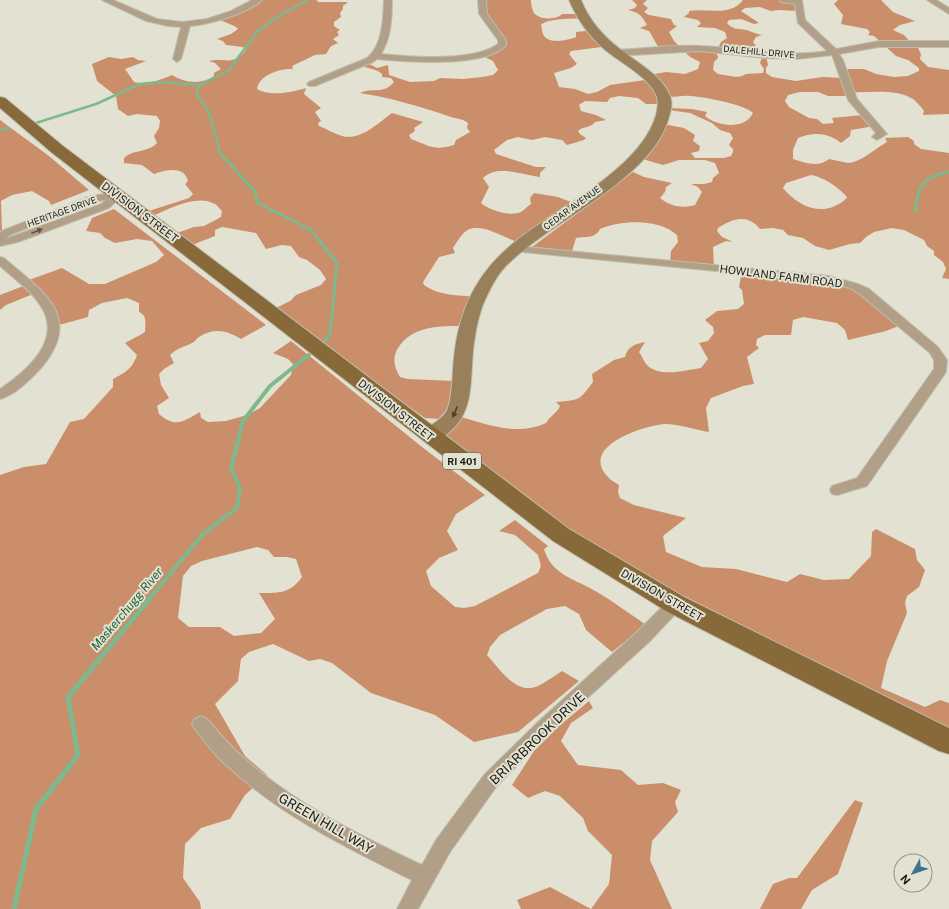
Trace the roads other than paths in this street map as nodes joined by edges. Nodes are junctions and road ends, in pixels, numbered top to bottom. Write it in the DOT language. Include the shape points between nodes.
graph roads {
  1 [pos="106,0"];
  2 [pos="258,0"];
  3 [pos="388,0"];
  4 [pos="482,0"];
  5 [pos="575,0"];
  6 [pos="784,0"];
  7 [pos="930,0"];
  8 [pos="798,1"];
  9 [pos="949,12"];
  10 [pos="186,24"];
  11 [pos="949,44"];
  12 [pos="834,52"];
  13 [pos="616,53"];
  14 [pos="376,56"];
  15 [pos="178,59"];
  16 [pos="312,84"];
  17 [pos="0,101"];
  18 [pos="877,138"];
  19 [pos="118,195"];
  20 [pos="0,237"];
  21 [pos="0,244"];
  22 [pos="516,249"];
  23 [pos="0,260"];
  24 [pos="0,395"];
  25 [pos="431,436"];
  26 [pos="837,490"];
  27 [pos="675,604"];
  28 [pos="201,724"];
  29 [pos="949,742"];
  30 [pos="426,877"];
  31 [pos="407,909"];
  1 -- 10 [label="street" via="154,20"];
  2 -- 10 [label="street" via="224,17"];
  3 -- 14 [label="street" via="385,34"];
  4 -- 14 [label="street" via="483,14 502,40 502,44 495,51 430,59"];
  5 -- 13 [label="street, CEDAR AVENUE" via="592,28"];
  6 -- 8 [label="street"];
  7 -- 9 [label="street"];
  8 -- 12 [label="street" via="801,21"];
  10 -- 15 [label="street"];
  11 -- 12 [label="street, DALEHILL DRIVE" via="891,44"];
  12 -- 13 [label="street, DALEHILL DRIVE" via="785,56 701,48"];
  12 -- 18 [label="street" via="853,100 882,134"];
  13 -- 22 [label="street, CEDAR AVENUE" via="652,80 664,96 661,124 654,137 623,171"];
  14 -- 16 [label="street"];
  17 -- 19 [label="main road, DIVISION STREET / RI 401" via="57,149"];
  19 -- 20 [label="street, HERITAGE DRIVE" via="95,198"];
  21 -- 19 [label="street, HERITAGE DRIVE, one-way" via="105,206"];
  19 -- 25 [label="main road, DIVISION STREET / RI 401"];
  22 -- 25 [label="street, CEDAR AVENUE, one-way" via="498,265 480,292 466,340 458,404 452,419"];
  22 -- 26 [label="street, HOWLAND FARM ROAD" via="829,279 865,292 934,350 942,365 940,372 862,482"];
  23 -- 24 [label="street" via="40,298 54,321 52,340 41,361"];
  25 -- 27 [label="main road, DIVISION STREET / RI 401" via="561,535"];
  27 -- 29 [label="main road, DIVISION STREET / RI 401"];
  27 -- 30 [label="street, BRIARBROOK DRIVE" via="639,642 544,727 490,781 443,846"];
  28 -- 30 [label="street, GREEN HILL WAY" via="228,756 288,803 341,835"];
  30 -- 31 [label="street, BRIARBROOK DRIVE"];
}
